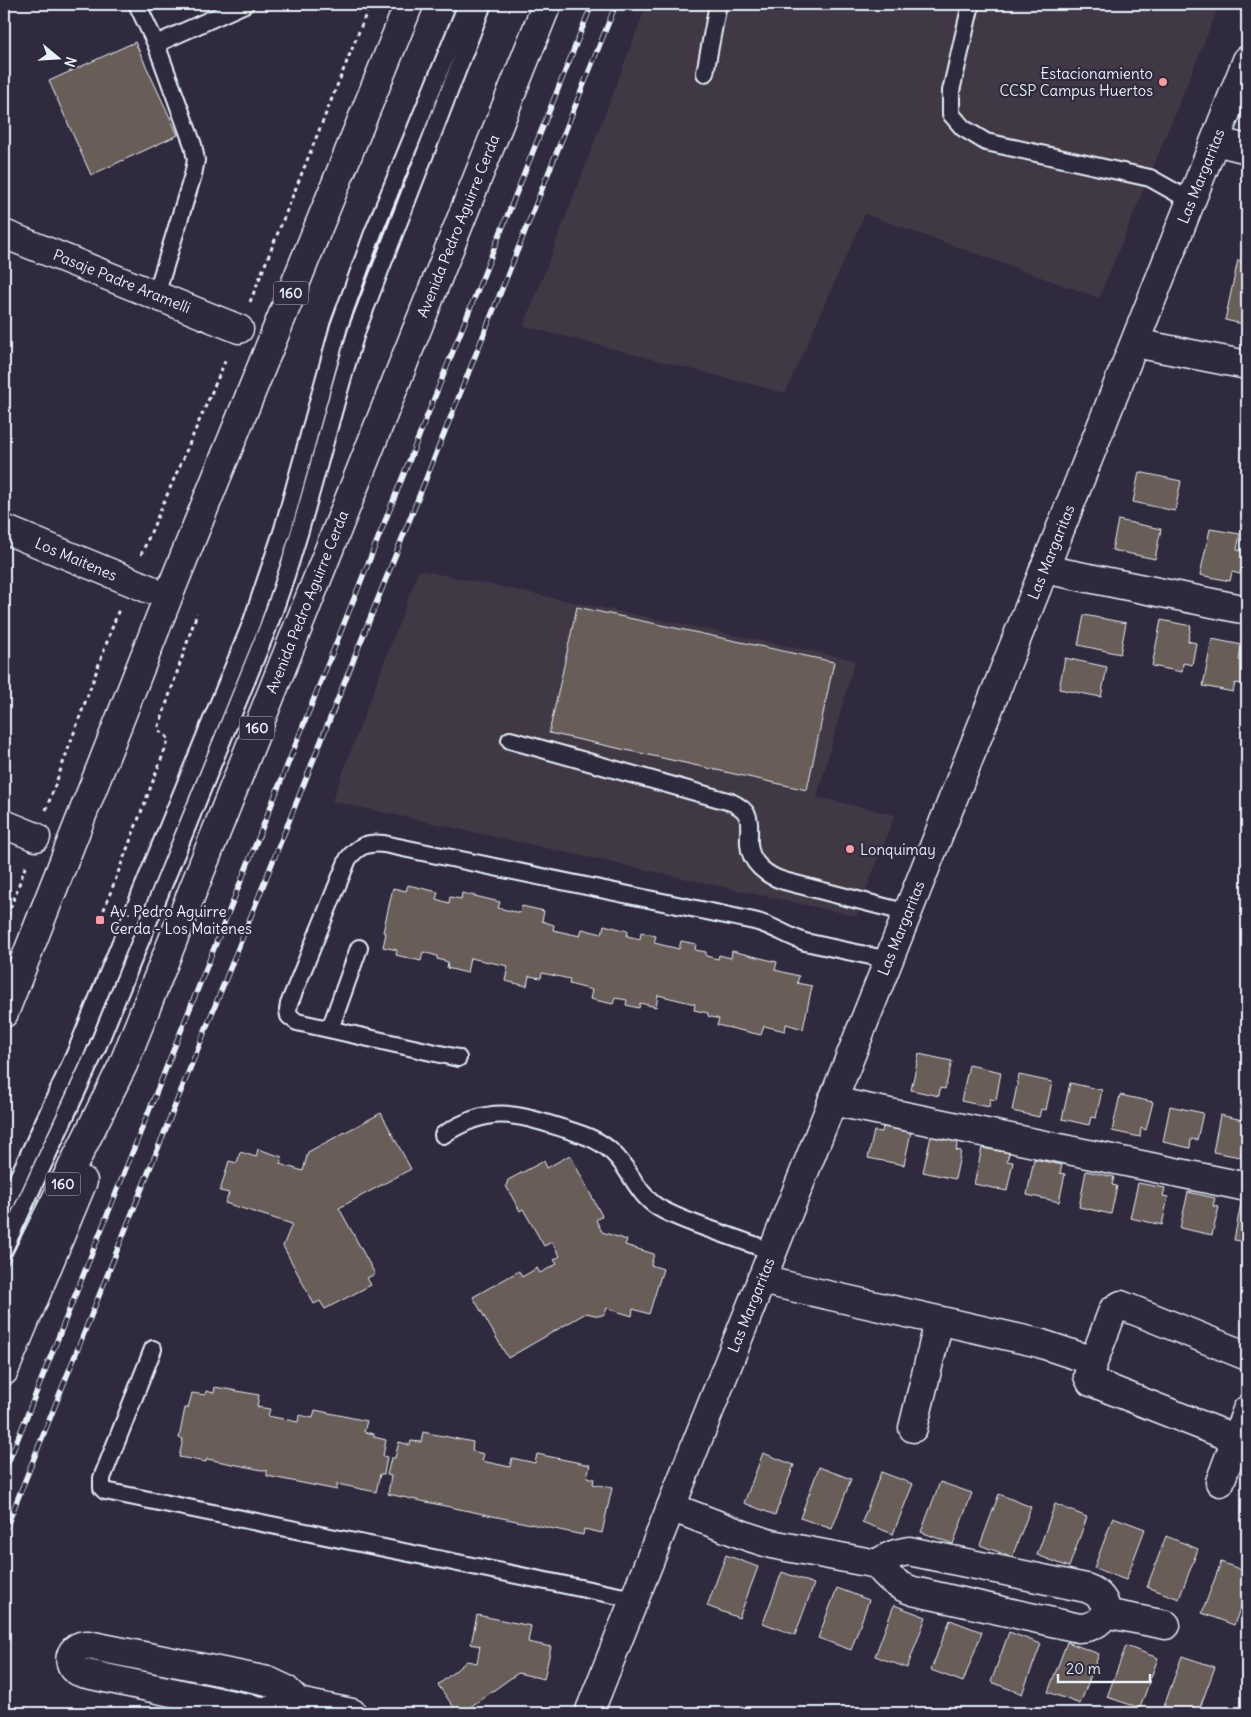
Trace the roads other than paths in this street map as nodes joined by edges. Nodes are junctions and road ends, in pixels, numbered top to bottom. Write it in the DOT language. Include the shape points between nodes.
graph roads {
  1 [pos="137,4"];
  2 [pos="245,4"];
  3 [pos="409,4"];
  4 [pos="466,4"];
  5 [pos="483,4"];
  6 [pos="547,4"];
  7 [pos="718,4"];
  8 [pos="970,4"];
  9 [pos="156,44"];
  10 [pos="1247,60"];
  11 [pos="705,73"];
  12 [pos="1215,141"];
  13 [pos="1247,149"];
  14 [pos="1191,201"];
  15 [pos="4,234"];
  16 [pos="156,295"];
  17 [pos="240,329"];
  18 [pos="1135,343"];
  19 [pos="1247,365"];
  20 [pos="4,529"];
  21 [pos="1044,569"];
  22 [pos="139,585"];
  23 [pos="1247,610"];
  24 [pos="510,740"];
  25 [pos="4,824"];
  26 [pos="36,837"];
  27 [pos="908,913"];
  28 [pos="359,948"];
  29 [pos="889,960"];
  30 [pos="4,1013"];
  31 [pos="330,1029"];
  32 [pos="458,1058"];
  33 [pos="123,1065"];
  34 [pos="832,1101"];
  35 [pos="443,1135"];
  36 [pos="1247,1187"];
  37 [pos="4,1208"];
  38 [pos="4,1248"];
  39 [pos="773,1252"];
  40 [pos="761,1280"];
  41 [pos="4,1304"];
  42 [pos="939,1321"];
  43 [pos="154,1349"];
  44 [pos="1247,1356"];
  45 [pos="1093,1361"];
  46 [pos="4,1371"];
  47 [pos="1247,1410"];
  48 [pos="913,1428"];
  49 [pos="1236,1439"];
  50 [pos="1220,1482"];
  51 [pos="671,1507"];
  52 [pos="877,1564"];
  53 [pos="634,1599"];
  54 [pos="1105,1613"];
  55 [pos="1166,1625"];
  56 [pos="298,1702"];
  57 [pos="352,1713"];
  58 [pos="589,1713"];
  1 -- 9 [label="lane"];
  2 -- 9 [label="lane"];
  3 -- 30 [label="main road, 160"];
  4 -- 37 [label="lane" via="339,326 284,529 251,624 63,1081"];
  5 -- 38 [label="lane" via="357,330 300,534 267,630 97,1048"];
  6 -- 33 [label="main road, Avenida Pedro Aguirre Cerda / 160"];
  7 -- 11 [label="lane"];
  8 -- 14 [label="lane" via="951,91 951,114 963,128 986,142 1150,178"];
  9 -- 16 [label="lane" via="196,160"];
  10 -- 12 [label="main road, Las Margaritas"];
  12 -- 13 [label="main road"];
  12 -- 14 [label="main road, Las Margaritas"];
  14 -- 18 [label="main road, Las Margaritas"];
  15 -- 16 [label="main road, Pasaje Padre Aramelli"];
  16 -- 17 [label="main road, Pasaje Padre Aramelli"];
  18 -- 19 [label="main road"];
  18 -- 21 [label="main road, Las Margaritas"];
  20 -- 22 [label="main road, Los Maitenes"];
  21 -- 23 [label="main road"];
  21 -- 27 [label="main road, Las Margaritas"];
  24 -- 27 [label="lane" via="741,806 748,815 749,847 768,874"];
  25 -- 26 [label="main road"];
  27 -- 29 [label="main road, Las Margaritas"];
  28 -- 31 [label="lane"];
  29 -- 31 [label="lane" via="804,942 768,924 373,843 363,845 348,859 289,1004 289,1016 293,1020"];
  29 -- 34 [label="main road, Las Margaritas"];
  31 -- 32 [label="lane"];
  33 -- 41 [label="main road, Avenida Pedro Aguirre Cerda / 160"];
  33 -- 46 [label="main road" via="78,1195"];
  34 -- 36 [label="main road"];
  34 -- 39 [label="main road, Las Margaritas"];
  35 -- 39 [label="lane" via="477,1117 508,1114 586,1136 613,1152 644,1197 655,1205 680,1218"];
  39 -- 40 [label="main road, Las Margaritas"];
  40 -- 42 [label="main road"];
  40 -- 51 [label="main road, Las Margaritas"];
  42 -- 45 [label="main road" via="1039,1343"];
  42 -- 48 [label="main road"];
  43 -- 53 [label="lane" via="102,1478 105,1491"];
  44 -- 45 [label="main road" via="1121,1305 1113,1310"];
  45 -- 49 [label="main road" via="1088,1376 1091,1382"];
  47 -- 49 [label="main road"];
  49 -- 50 [label="main road"];
  51 -- 52 [label="main road" via="771,1544"];
  51 -- 53 [label="main road, Las Margaritas"];
  52 -- 54 [label="main road" via="893,1582 913,1592 1079,1628 1096,1624"];
  52 -- 54 [label="main road" via="886,1557 909,1551 1077,1586 1095,1591 1102,1598"];
  53 -- 58 [label="main road, Las Margaritas"];
  54 -- 55 [label="main road"];
  56 -- 56 [label="main road" via="285,1688 268,1681 81,1645 70,1656 72,1667 82,1673 261,1711 282,1710"];
  56 -- 57 [label="main road"];
}
